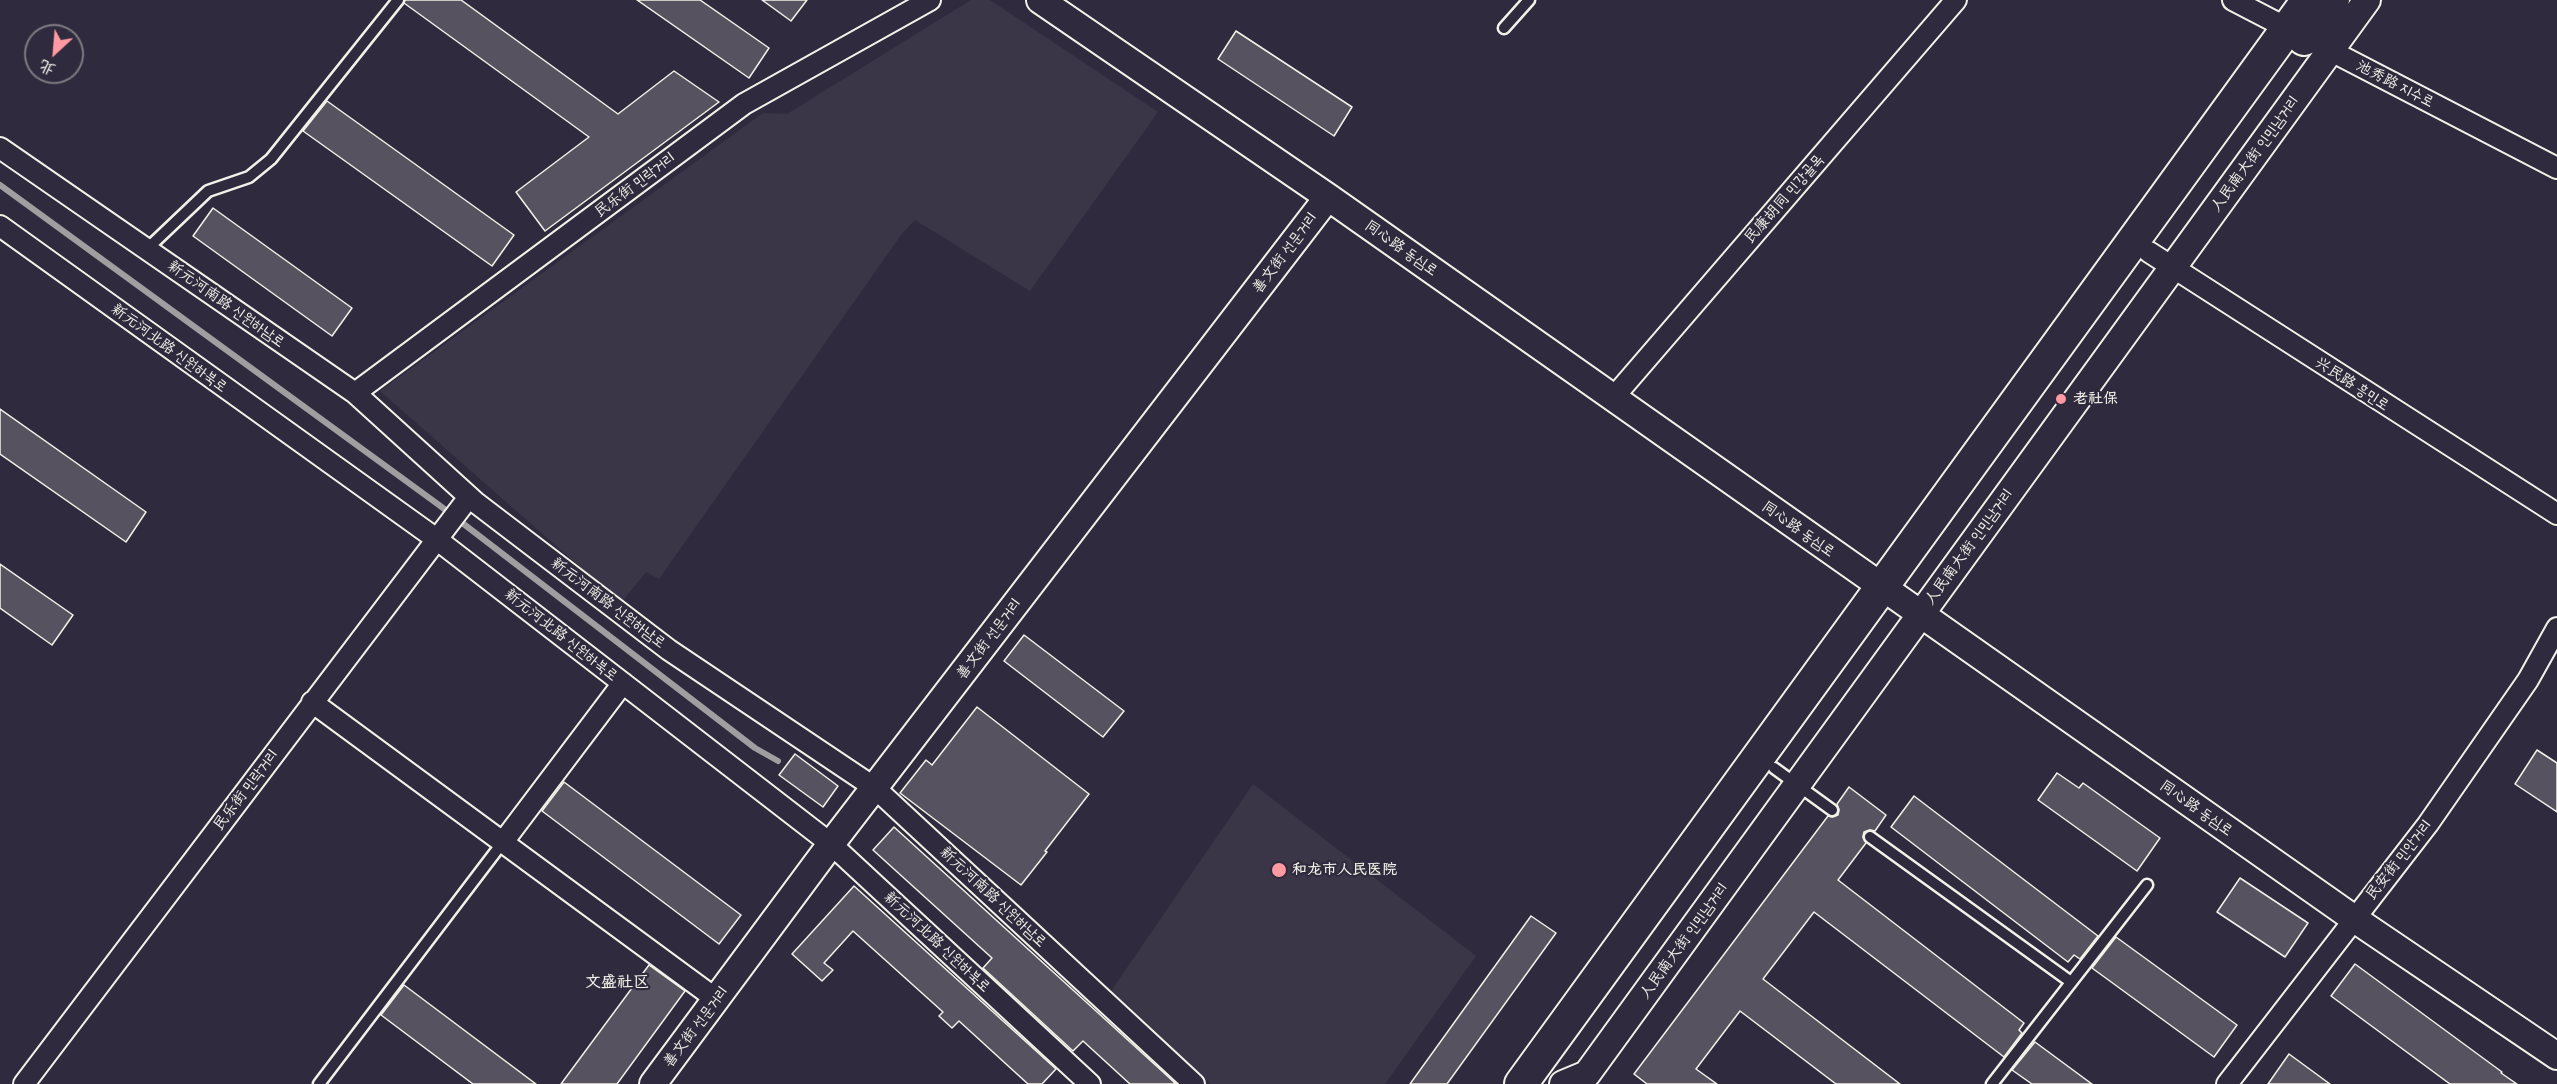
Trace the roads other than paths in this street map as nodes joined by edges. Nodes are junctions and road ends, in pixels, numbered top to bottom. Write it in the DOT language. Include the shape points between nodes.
graph roads {
  1 [pos="398,0"];
  2 [pos="930,0"];
  3 [pos="1040,0"];
  4 [pos="1529,0"];
  5 [pos="1956,0"];
  6 [pos="2233,0"];
  7 [pos="2308,0"];
  8 [pos="2332,0"];
  9 [pos="2367,0"];
  10 [pos="1504,28"];
  11 [pos="2307,39"];
  12 [pos="0,148"];
  13 [pos="2557,168"];
  14 [pos="1328,196"];
  15 [pos="0,226"];
  16 [pos="147,249"];
  17 [pos="2160,260"];
  18 [pos="356,393"];
  19 [pos="1613,398"];
  20 [pos="465,501"];
  21 [pos="2557,514"];
  22 [pos="440,532"];
  23 [pos="1899,600"];
  24 [pos="2557,628"];
  25 [pos="623,683"];
  26 [pos="312,702"];
  27 [pos="1786,776"];
  28 [pos="875,788"];
  29 [pos="1832,810"];
  30 [pos="1870,837"];
  31 [pos="503,843"];
  32 [pos="831,844"];
  33 [pos="2147,885"];
  34 [pos="2353,918"];
  35 [pos="2071,982"];
  36 [pos="716,999"];
  37 [pos="2557,1056"];
  38 [pos="1594,1079"];
  39 [pos="24,1084"];
  40 [pos="319,1084"];
  41 [pos="653,1084"];
  42 [pos="1090,1084"];
  43 [pos="1194,1084"];
  44 [pos="1521,1084"];
  45 [pos="1546,1084"];
  46 [pos="1563,1084"];
  47 [pos="1992,1084"];
  48 [pos="2227,1084"];
  1 -- 16 [label="lane" via="271,159 249,177 208,191"];
  2 -- 18 [label="street, 民乐街 민락거리" via="744,104"];
  3 -- 14 [label="street, 同心路 동심로"];
  4 -- 10 [label="lane"];
  5 -- 19 [label="street, 民康胡同 민강골목"];
  6 -- 11 [label="street, 池秀路 지수로"];
  7 -- 11 [label="main road, 人民南大街 인민남거리"];
  8 -- 11 [label="main road, 人民南大街 인민남거리"];
  9 -- 11 [label="street, 人民南大街 인민남거리"];
  11 -- 13 [label="street, 池秀路 지수로"];
  11 -- 17 [label="main road, 人民南大街 인민남거리"];
  11 -- 23 [label="main road, 人民南大街 인민남거리"];
  12 -- 16 [label="street, 新元河南路 신원하남로"];
  14 -- 19 [label="street, 同心路 동심로"];
  14 -- 28 [label="street, 善文街 선문거리"];
  15 -- 22 [label="street, 新元河北路 신원하북로"];
  16 -- 18 [label="street, 新元河南路 신원하남로"];
  17 -- 21 [label="street, 兴民路 흥민로"];
  17 -- 23 [label="main road, 人民南大街 인민남거리"];
  18 -- 20 [label="street, 新元河南路 신원하남로"];
  19 -- 23 [label="street, 同心路 동심로"];
  20 -- 22 [label="street, 民乐街 민락거리"];
  20 -- 28 [label="street, 新元河南路 신원하남로" via="669,650"];
  22 -- 25 [label="street, 新元河北路 신원하북로"];
  22 -- 26 [label="street, 民乐街 민락거리"];
  23 -- 27 [label="main road, 人民南大街 인민남거리"];
  23 -- 34 [label="street, 同心路 동심로"];
  23 -- 44 [label="main road, 人民南大街 인민남거리"];
  24 -- 34 [label="street, 民安街 민안거리" via="2528,680 2441,805"];
  25 -- 31 [label="street"];
  25 -- 32 [label="street, 新元河北路 신원하북로"];
  26 -- 31 [label="street"];
  26 -- 39 [label="street, 民乐街 민락거리"];
  27 -- 29 [label="lane"];
  27 -- 38 [label="street, 人民南大街 인민남거리"];
  27 -- 45 [label="main road, 人民南大街 인민남거리"];
  28 -- 32 [label="street, 善文街 선문거리"];
  28 -- 43 [label="street, 新元河南路 신원하남로"];
  30 -- 35 [label="lane"];
  31 -- 36 [label="street"];
  31 -- 40 [label="lane"];
  32 -- 36 [label="street, 善文街 선문거리"];
  32 -- 42 [label="street, 新元河北路 신원하북로"];
  33 -- 35 [label="lane"];
  34 -- 37 [label="street, 同心路 동심로"];
  34 -- 48 [label="street, 民安街 민안거리"];
  35 -- 47 [label="lane"];
  36 -- 41 [label="street, 善文街 선문거리"];
  38 -- 46 [label="street, 人民南大街 인민남거리"];
}
